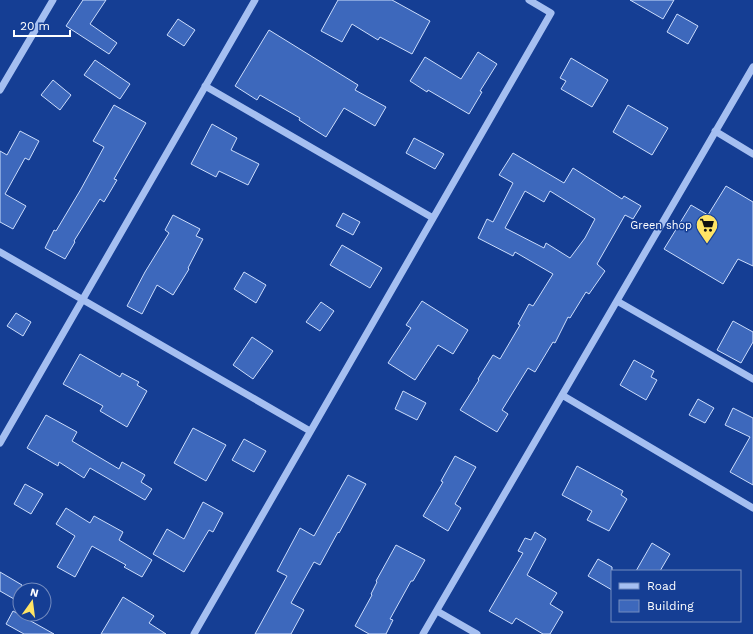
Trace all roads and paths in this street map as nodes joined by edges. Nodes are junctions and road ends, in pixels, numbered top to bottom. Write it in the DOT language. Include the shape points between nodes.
graph roads {
  1 [pos="53,0"];
  2 [pos="255,0"];
  3 [pos="529,0"];
  4 [pos="753,67"];
  5 [pos="205,86"];
  6 [pos="0,90"];
  7 [pos="715,131"];
  8 [pos="753,154"];
  9 [pos="433,218"];
  10 [pos="0,252"];
  11 [pos="82,299"];
  12 [pos="617,300"];
  13 [pos="753,379"];
  14 [pos="562,394"];
  15 [pos="310,431"];
  16 [pos="0,443"];
  17 [pos="753,508"];
  18 [pos="437,610"];
  19 [pos="194,634"];
  20 [pos="423,634"];
  21 [pos="477,634"];
  1 -- 6 [label="street"];
  2 -- 5 [label="street"];
  3 -- 9 [label="street" via="551,13"];
  4 -- 7 [label="street"];
  5 -- 9 [label="street"];
  5 -- 11 [label="street"];
  7 -- 8 [label="street"];
  7 -- 12 [label="street"];
  9 -- 15 [label="street"];
  10 -- 11 [label="street"];
  11 -- 15 [label="street"];
  11 -- 16 [label="street"];
  12 -- 13 [label="street"];
  12 -- 14 [label="street"];
  14 -- 17 [label="street"];
  14 -- 18 [label="street"];
  15 -- 19 [label="street"];
  18 -- 20 [label="street"];
  18 -- 21 [label="street"];
}
